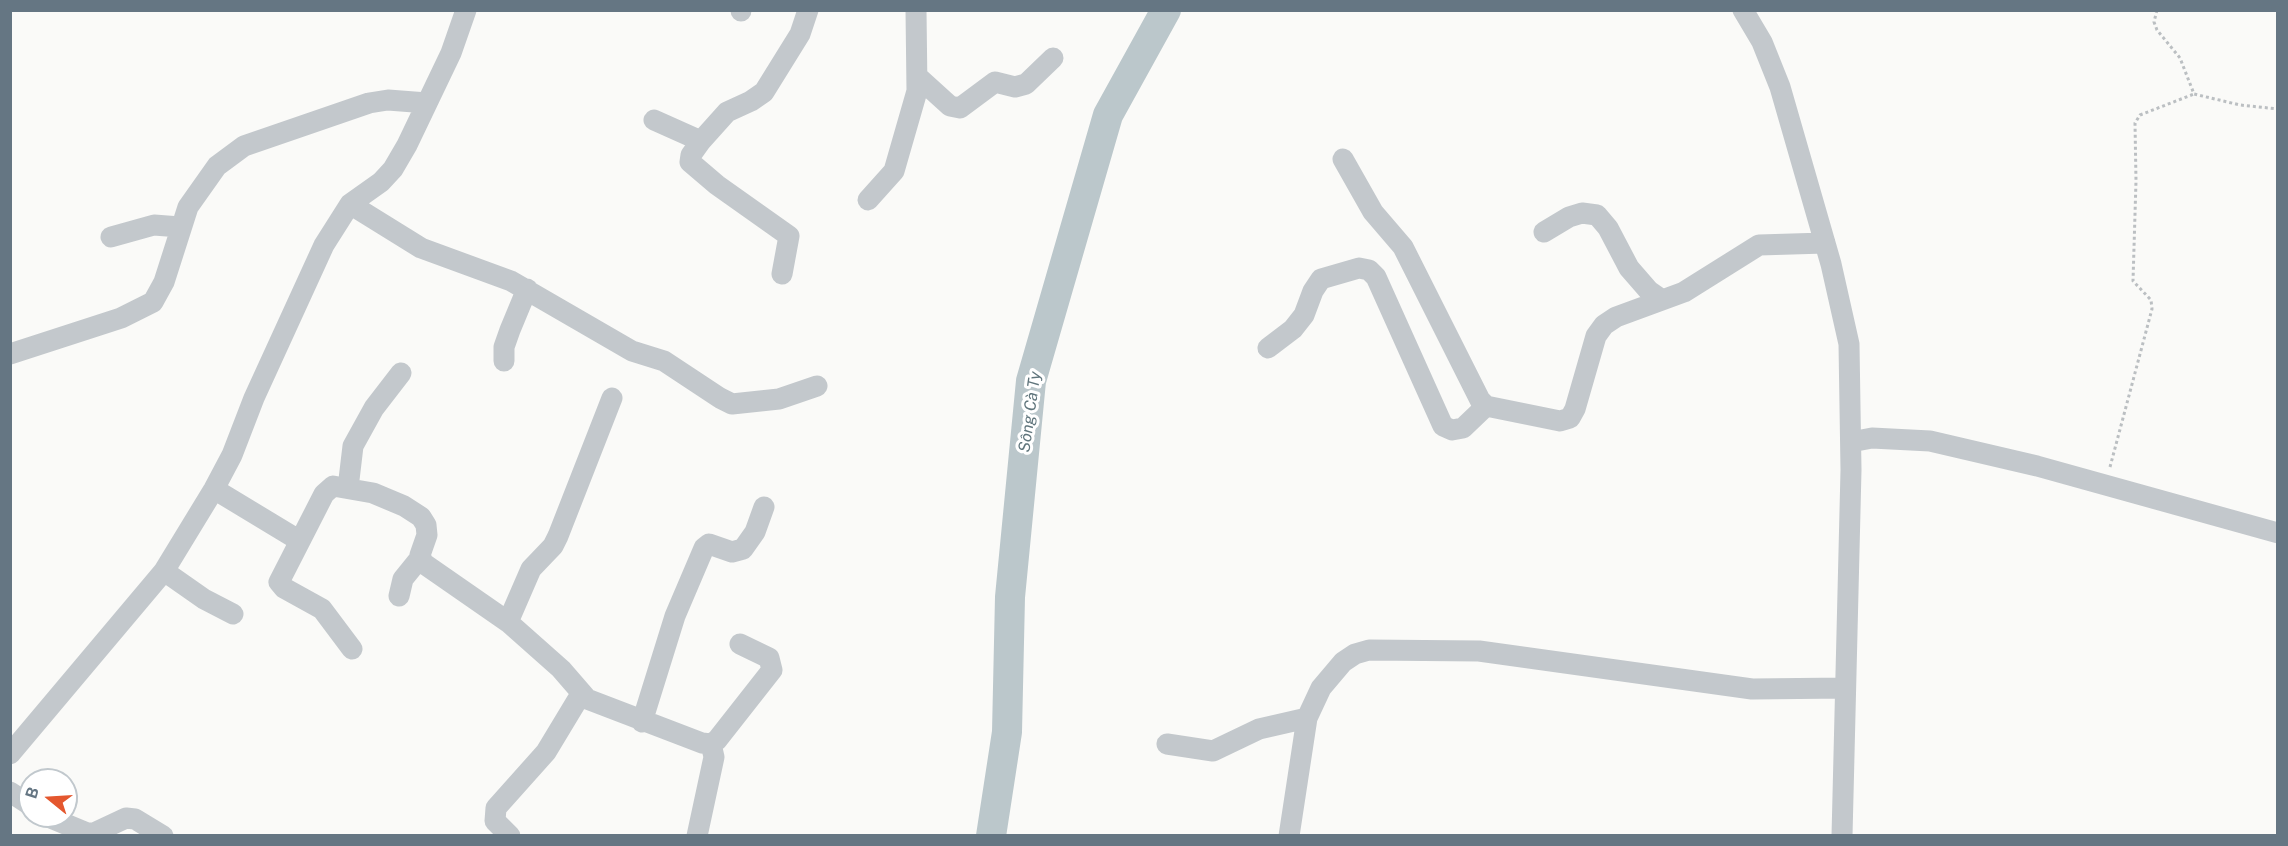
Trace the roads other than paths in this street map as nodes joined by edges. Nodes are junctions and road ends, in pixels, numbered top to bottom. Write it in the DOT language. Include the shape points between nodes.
graph roads {
  1 [pos="466,10"];
  2 [pos="808,10"];
  3 [pos="916,10"];
  4 [pos="1743,10"];
  5 [pos="1053,58"];
  6 [pos="918,77"];
  7 [pos="427,103"];
  8 [pos="654,120"];
  9 [pos="701,141"];
  10 [pos="1343,159"];
  11 [pos="868,200"];
  12 [pos="350,204"];
  13 [pos="180,227"];
  14 [pos="1544,232"];
  15 [pos="111,237"];
  16 [pos="1825,243"];
  17 [pos="782,274"];
  18 [pos="526,289"];
  19 [pos="1662,300"];
  20 [pos="1268,348"];
  21 [pos="10,354"];
  22 [pos="504,361"];
  23 [pos="401,373"];
  24 [pos="817,386"];
  25 [pos="612,398"];
  26 [pos="1486,406"];
  27 [pos="1851,442"];
  28 [pos="348,488"];
  29 [pos="214,489"];
  30 [pos="764,507"];
  31 [pos="2277,532"];
  32 [pos="300,541"];
  33 [pos="420,558"];
  34 [pos="164,570"];
  35 [pos="399,596"];
  36 [pos="233,614"];
  37 [pos="508,622"];
  38 [pos="740,644"];
  39 [pos="352,649"];
  40 [pos="1845,688"];
  41 [pos="581,694"];
  42 [pos="1307,718"];
  43 [pos="642,722"];
  44 [pos="711,744"];
  45 [pos="1167,744"];
  46 [pos="10,754"];
  47 [pos="75,828"];
  48 [pos="501,832"];
  49 [pos="163,836"];
  50 [pos="697,836"];
  51 [pos="1289,836"];
  52 [pos="1842,836"];
  1 -- 7 [label="street"];
  2 -- 9 [label="street" via="800,34 764,92 727,112"];
  3 -- 6 [label="street"];
  4 -- 16 [label="street" via="1762,42 1780,87"];
  5 -- 6 [label="street" via="1026,84 1015,87 995,82 960,108 950,106"];
  6 -- 11 [label="street" via="894,171"];
  7 -- 12 [label="street" via="393,169"];
  7 -- 13 [label="street" via="376,101 244,146 205,180"];
  8 -- 9 [label="street"];
  9 -- 17 [label="street" via="690,162 789,236"];
  10 -- 26 [label="street" via="1373,212 1403,247"];
  12 -- 18 [label="street" via="421,248"];
  12 -- 29 [label="street" via="324,245"];
  13 -- 15 [label="street" via="154,225"];
  13 -- 21 [label="street" via="161,289 148,306"];
  14 -- 19 [label="street" via="1569,216 1597,215 1629,268"];
  16 -- 19 [label="street" via="1759,245 1704,281"];
  16 -- 27 [label="street" via="1849,344"];
  18 -- 22 [label="street" via="504,347"];
  18 -- 24 [label="street" via="632,351 664,361 732,404 779,399"];
  19 -- 26 [label="street" via="1604,325 1589,355 1575,409 1567,420"];
  20 -- 26 [label="street" via="1304,315 1322,279 1359,268 1369,270 1377,278 1443,426 1452,430 1463,428"];
  23 -- 28 [label="street" via="352,446"];
  25 -- 37 [label="street" via="558,536 531,569"];
  27 -- 31 [label="street" via="1872,438 1930,441"];
  27 -- 40 [label="street"];
  28 -- 32 [label="street" via="328,489"];
  28 -- 33 [label="street" via="381,496 421,517 427,535"];
  29 -- 32 [label="street"];
  29 -- 34 [label="street"];
  30 -- 43 [label="street" via="755,532 742,549 732,552 709,544 704,548 675,616"];
  32 -- 39 [label="street" via="279,582 322,609"];
  33 -- 35 [label="street" via="403,579"];
  33 -- 37 [label="street"];
  34 -- 36 [label="street"];
  34 -- 46 [label="street"];
  37 -- 41 [label="street" via="561,669"];
  38 -- 44 [label="street" via="769,658 772,670"];
  40 -- 42 [label="street" via="1752,689 1479,651 1369,650 1343,662 1316,697"];
  40 -- 52 [label="street"];
  41 -- 43 [label="street"];
  41 -- 48 [label="street" via="546,752 496,808 494,819"];
  42 -- 45 [label="street" via="1259,729 1214,751"];
  42 -- 51 [label="street"];
  43 -- 44 [label="street"];
  44 -- 50 [label="street" via="714,757"];
  47 -- 49 [label="street" via="94,833 126,818 135,819"];
}
